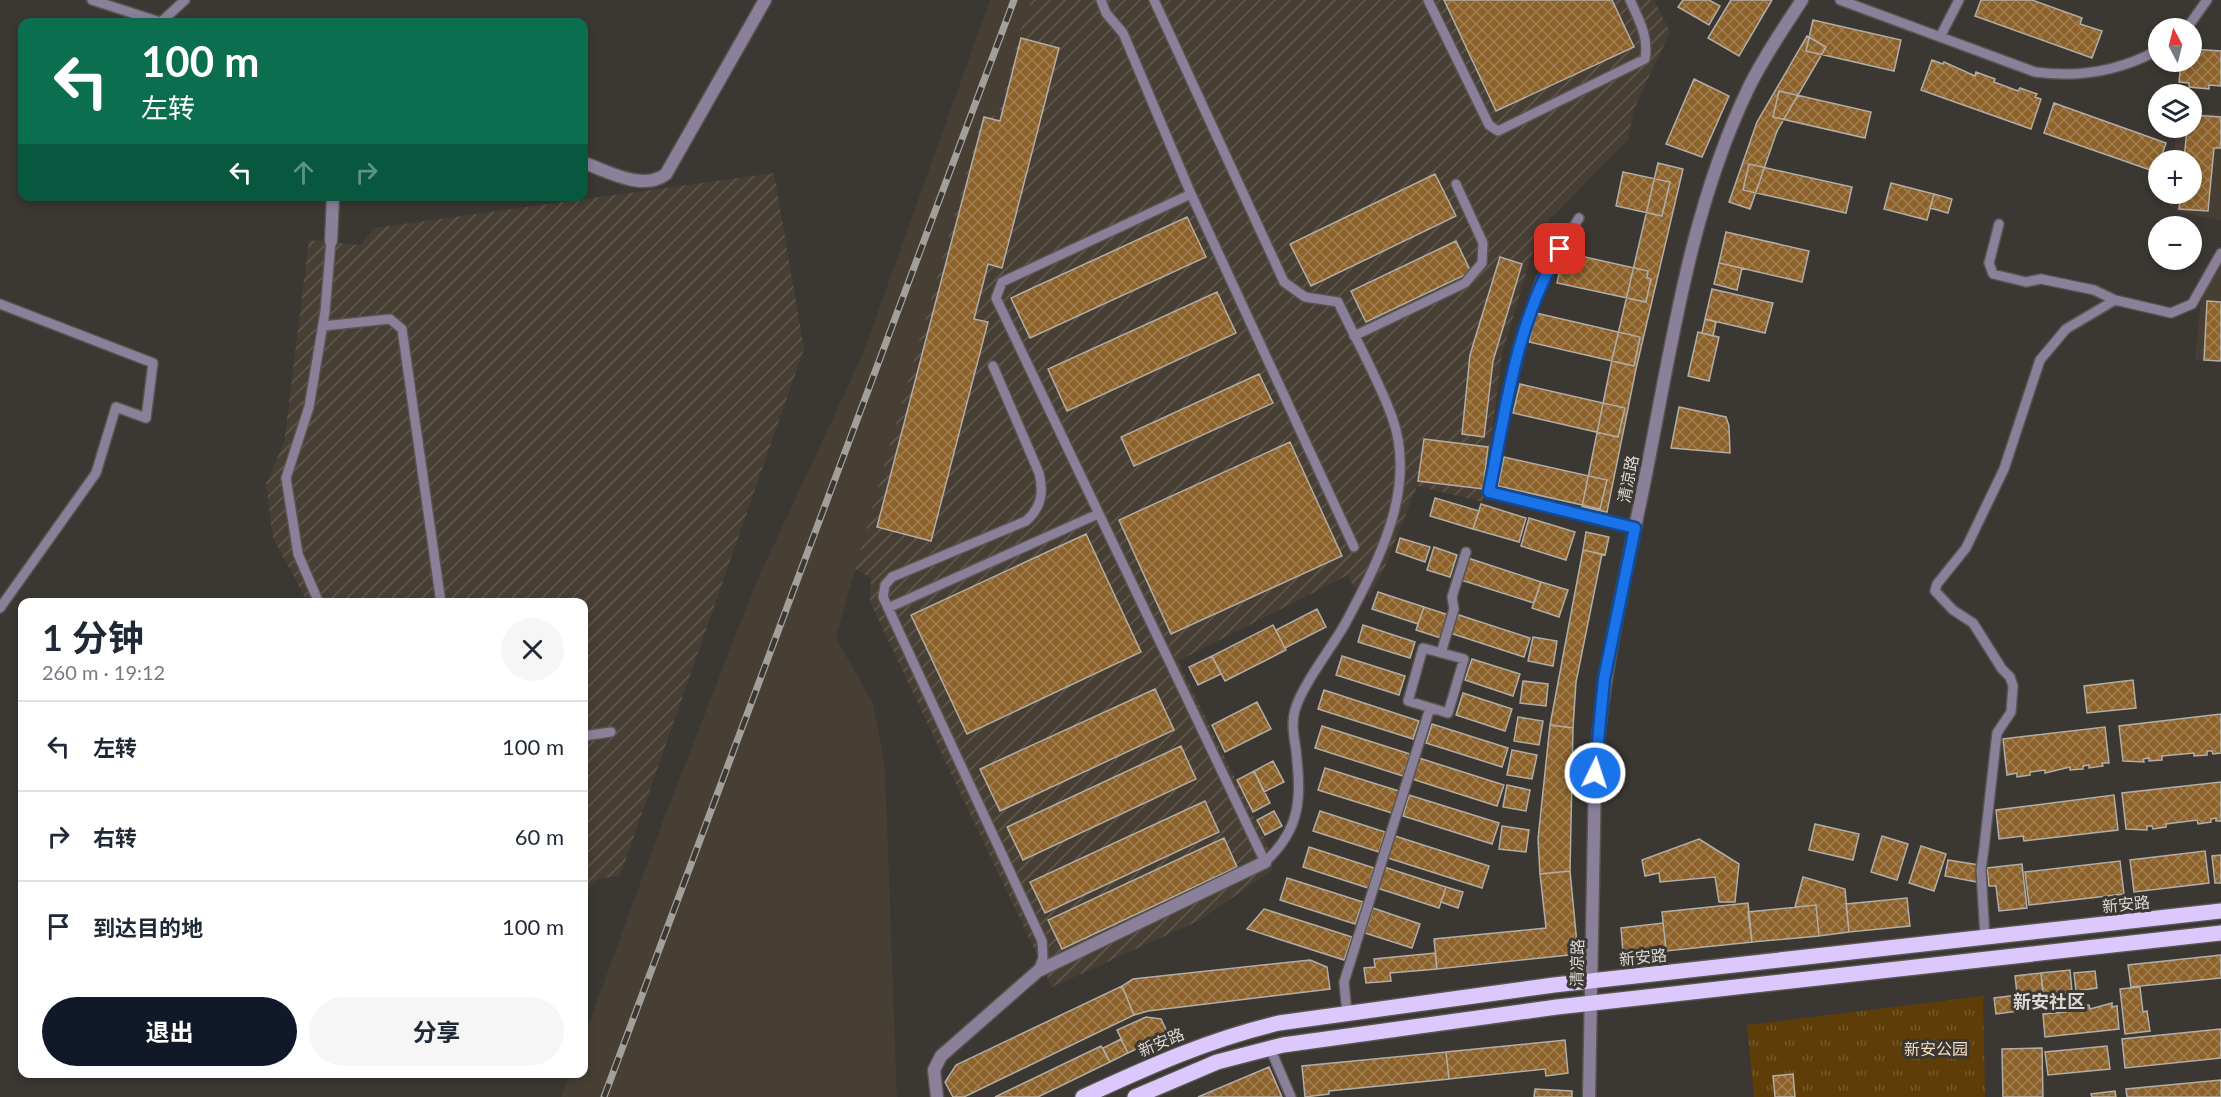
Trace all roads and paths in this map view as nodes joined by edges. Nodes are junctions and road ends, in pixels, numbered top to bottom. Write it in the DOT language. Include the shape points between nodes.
graph roads {
  1 [pos="92,0"];
  2 [pos="185,0"];
  3 [pos="765,0"];
  4 [pos="1101,0"];
  5 [pos="1154,0"];
  6 [pos="1428,0"];
  7 [pos="1630,0"];
  8 [pos="1802,0"];
  9 [pos="1840,0"];
  10 [pos="1959,0"];
  11 [pos="2207,0"];
  12 [pos="148,18"];
  13 [pos="165,18"];
  14 [pos="2194,18"];
  15 [pos="1940,37"];
  16 [pos="2148,54"];
  17 [pos="588,164"];
  18 [pos="1455,184"];
  19 [pos="1191,194"];
  20 [pos="333,201"];
  21 [pos="1579,218"];
  22 [pos="1999,224"];
  23 [pos="331,241"];
  24 [pos="2221,253"];
  25 [pos="2115,300"];
  26 [pos="0,304"];
  27 [pos="323,327"];
  28 [pos="1354,336"];
  29 [pos="993,366"];
  30 [pos="1098,514"];
  31 [pos="1635,528"];
  32 [pos="1354,547"];
  33 [pos="1466,552"];
  34 [pos="318,598"];
  35 [pos="440,598"];
  36 [pos="0,608"];
  37 [pos="888,608"];
  38 [pos="1441,653"];
  39 [pos="1430,708"];
  40 [pos="611,732"];
  41 [pos="588,735"];
  42 [pos="1265,862"];
  43 [pos="2221,911"];
  44 [pos="2221,933"];
  45 [pos="1985,938"];
  46 [pos="1038,971"];
  47 [pos="1593,981"];
  48 [pos="1593,1003"];
  49 [pos="1347,1014"];
  50 [pos="1270,1048"];
  51 [pos="937,1097"];
  52 [pos="1083,1097"];
  53 [pos="1135,1097"];
  54 [pos="1291,1097"];
  55 [pos="1589,1097"];
  1 -- 12 [label="lane"];
  2 -- 13 [label="lane"];
  3 -- 17 [label="street" via="666,174 655,180 639,181"];
  4 -- 19 [label="lane" via="1106,13 1123,33"];
  5 -- 28 [label="lane" via="1284,282 1305,297 1338,302"];
  6 -- 7 [label="lane" via="1489,125 1498,131 1645,59 1643,28"];
  8 -- 31 [label="street, 清凉路" via="1748,89 1707,194 1690,256"];
  9 -- 15 [label="lane"];
  10 -- 15 [label="lane"];
  11 -- 14 [label="lane"];
  15 -- 16 [label="lane" via="2035,72 2054,74 2110,69"];
  18 -- 28 [label="lane" via="1483,243 1482,263 1465,282"];
  19 -- 30 [label="lane" via="1002,282 997,292 997,304"];
  19 -- 32 [label="lane"];
  20 -- 23 [label="street"];
  21 -- 31 [label="lane" via="1541,280 1520,344 1489,492"];
  22 -- 25 [label="lane" via="1989,263 1993,274 2094,290"];
  23 -- 27 [label="lane"];
  24 -- 25 [label="lane" via="2192,304 2182,310 2171,313"];
  25 -- 45 [label="lane" via="2066,329 2040,360 2004,470 1966,548 1935,591 1973,623 2013,686 2010,712 1997,733 1981,870"];
  26 -- 36 [label="lane" via="153,363 146,418 116,407 96,473"];
  27 -- 34 [label="lane" via="306,423 286,478 298,554"];
  27 -- 35 [label="lane" via="390,319 402,329"];
  28 -- 42 [label="lane" via="1392,417 1400,467 1398,498 1362,591 1294,710 1298,806 1290,831"];
  29 -- 37 [label="lane" via="1039,473 1042,492 1037,509 1026,521 892,577 884,590"];
  30 -- 37 [label="lane"];
  30 -- 42 [label="lane"];
  31 -- 47 [label="street, 清凉路" via="1612,633 1598,726 1593,825"];
  33 -- 38 [label="lane"];
  37 -- 46 [label="lane" via="1042,941 1043,958"];
  38 -- 39 [label="lane" via="1423,648 1408,701"];
  38 -- 39 [label="lane" via="1464,659 1448,713"];
  39 -- 49 [label="lane" via="1344,982"];
  40 -- 41 [label="lane"];
  42 -- 46 [label="street"];
  43 -- 45 [label="main road, 新安路"];
  44 -- 48 [label="main road"];
  45 -- 47 [label="main road, 新安路"];
  46 -- 51 [label="street" via="941,1056 934,1070"];
  47 -- 48 [label="street, 清凉路"];
  47 -- 49 [label="main road, 新安路"];
  48 -- 50 [label="main road"];
  48 -- 55 [label="street, 清凉路"];
  49 -- 52 [label="main road, 新安路" via="1279,1023 1218,1039 1180,1052"];
  50 -- 53 [label="main road" via="1217,1062"];
  50 -- 54 [label="lane"];
}
